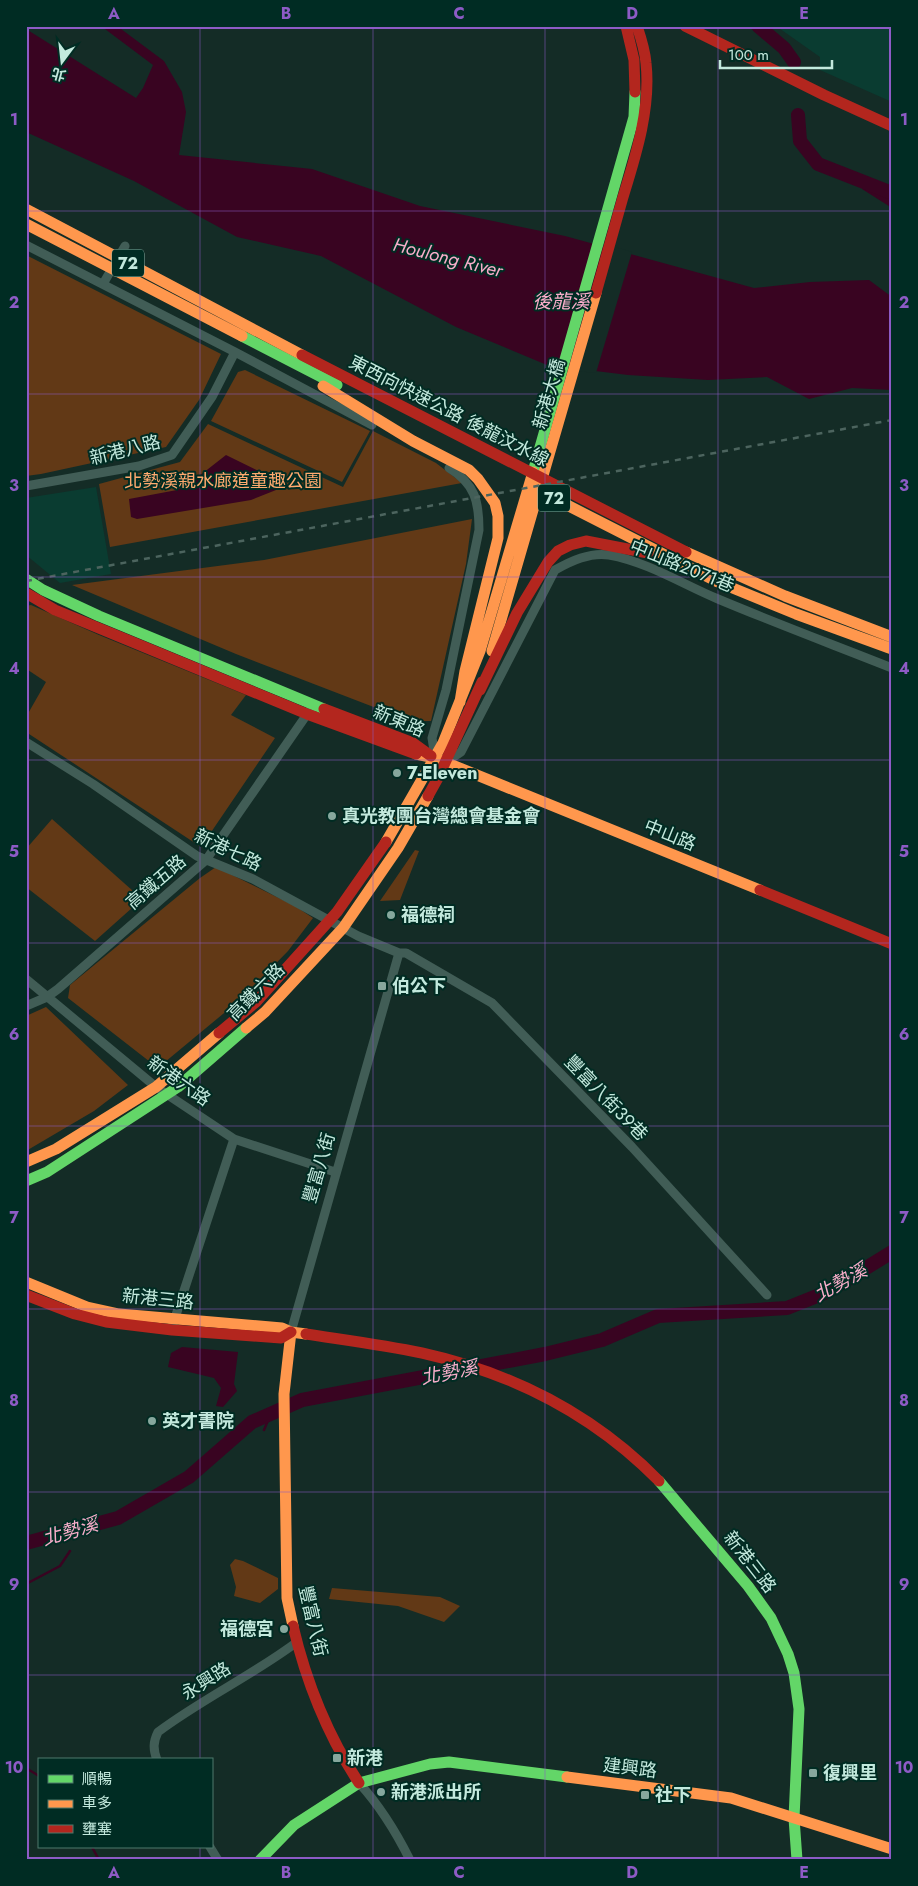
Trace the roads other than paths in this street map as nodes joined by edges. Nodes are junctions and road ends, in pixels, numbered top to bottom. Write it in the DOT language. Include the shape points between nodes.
graph roads {
  1 [pos="626,26"];
  2 [pos="636,26"];
  3 [pos="685,26"];
  4 [pos="702,26"];
  5 [pos="892,117"];
  6 [pos="892,126"];
  7 [pos="26,208"];
  8 [pos="26,224"];
  9 [pos="26,245"];
  10 [pos="125,246"];
  11 [pos="103,284"];
  12 [pos="248,340"];
  13 [pos="235,352"];
  14 [pos="26,486"];
  15 [pos="527,513"];
  16 [pos="669,558"];
  17 [pos="470,574"];
  18 [pos="26,579"];
  19 [pos="485,582"];
  20 [pos="43,590"];
  21 [pos="29,597"];
  22 [pos="892,637"];
  23 [pos="892,649"];
  24 [pos="892,668"];
  25 [pos="480,690"];
  26 [pos="460,702"];
  27 [pos="310,709"];
  28 [pos="26,742"];
  29 [pos="440,760"];
  30 [pos="206,860"];
  31 [pos="329,921"];
  32 [pos="343,928"];
  33 [pos="892,944"];
  34 [pos="399,953"];
  35 [pos="26,979"];
  36 [pos="47,997"];
  37 [pos="26,1006"];
  38 [pos="156,1087"];
  39 [pos="168,1095"];
  40 [pos="234,1139"];
  41 [pos="26,1162"];
  42 [pos="336,1172"];
  43 [pos="26,1181"];
  44 [pos="26,1282"];
  45 [pos="26,1295"];
  46 [pos="767,1295"];
  47 [pos="173,1325"];
  48 [pos="291,1332"];
  49 [pos="297,1642"];
  50 [pos="156,1758"];
  51 [pos="360,1783"];
  52 [pos="794,1818"];
  53 [pos="211,1848"];
  54 [pos="892,1849"];
  55 [pos="218,1860"];
  56 [pos="260,1860"];
  57 [pos="410,1860"];
  58 [pos="797,1860"];
  1 -- 15 [label="main road, 新港大橋" via="634,56 634,117"];
  2 -- 15 [label="main road, 新港大橋" via="646,69 644,120"];
  3 -- 6 [label="main road"];
  4 -- 5 [label="main road"];
  7 -- 22 [label="main road, 東西向快速公路 後龍汶水線 / 72" via="230,318 666,544 785,596"];
  8 -- 12 [label="main road, 東西向快速公路 後龍汶水線 / 72"];
  9 -- 11 [label="street"];
  10 -- 11 [label="street"];
  11 -- 13 [label="street"];
  12 -- 16 [label="main road, 東西向快速公路 後龍汶水線 / 72"];
  12 -- 26 [label="main road" via="413,441 469,470 495,503 498,538"];
  13 -- 14 [label="street, 新港八路" via="212,397 172,455 139,466"];
  13 -- 17 [label="street" via="463,476 479,510 479,530"];
  15 -- 25 [label="main road, 新港大橋"];
  15 -- 26 [label="main road, 新港大橋"];
  16 -- 23 [label="main road, 東西向快速公路 後龍汶水線 / 72" via="796,614"];
  16 -- 25 [label="main road" via="601,542 586,541 558,550 517,613"];
  17 -- 19 [label="street"];
  17 -- 29 [label="street" via="446,690 432,738"];
  18 -- 20 [label="main road, 新東路"];
  20 -- 21 [label="street"];
  20 -- 27 [label="main road, 新東路"];
  21 -- 27 [label="main road, 新東路"];
  24 -- 29 [label="street, 中山路2071巷" via="716,598 642,563 607,555 585,557 555,570 532,608 506,667 461,752"];
  25 -- 29 [label="main road, 新港大橋"];
  26 -- 29 [label="main road, 新港大橋"];
  27 -- 29 [label="main road, 新東路" via="410,754"];
  27 -- 30 [label="street, 高鐵五路"];
  28 -- 30 [label="street, 新港七路"];
  29 -- 31 [label="main road, 高鐵六路"];
  29 -- 32 [label="main road, 高鐵六路" via="398,848"];
  29 -- 33 [label="main road, 中山路"];
  30 -- 31 [label="street, 新港七路" via="252,879"];
  30 -- 36 [label="street, 高鐵五路"];
  31 -- 32 [label="street, 新港七路"];
  31 -- 38 [label="main road, 高鐵六路" via="256,1002"];
  32 -- 34 [label="street, 新港七路"];
  32 -- 39 [label="main road, 高鐵六路" via="265,1012"];
  34 -- 42 [label="street, 豐富八街"];
  34 -- 46 [label="street, 豐富八街39巷" via="492,1003 632,1148"];
  35 -- 36 [label="street, 新港六路"];
  36 -- 37 [label="street, 高鐵五路"];
  36 -- 38 [label="street, 新港六路"];
  38 -- 39 [label="street, 新港六路"];
  38 -- 41 [label="main road, 高鐵六路" via="56,1149"];
  39 -- 40 [label="street, 新港六路"];
  39 -- 43 [label="main road, 高鐵六路" via="46,1172"];
  40 -- 42 [label="street, 新港六路"];
  40 -- 47 [label="street"];
  42 -- 48 [label="street, 豐富八街"];
  44 -- 47 [label="main road, 新港三路" via="87,1307"];
  45 -- 47 [label="main road, 新港三路" via="104,1322"];
  47 -- 48 [label="main road, 新港三路" via="282,1328"];
  48 -- 49 [label="main road, 豐富八街" via="283,1425 286,1588"];
  48 -- 52 [label="main road, 新港三路" via="439,1356 507,1379 599,1429 645,1467 754,1591 785,1648 798,1696"];
  49 -- 50 [label="street, 永興路" via="158,1732 154,1741"];
  49 -- 51 [label="main road, 豐富八街" via="340,1756"];
  51 -- 52 [label="main road, 建興路" via="449,1762 731,1798"];
  51 -- 56 [label="main road, 建興路" via="294,1825"];
  51 -- 57 [label="street" via="379,1806"];
  52 -- 54 [label="main road, 建興路"];
  52 -- 58 [label="main road, 新港三路"];
  53 -- 55 [label="street"];
}
